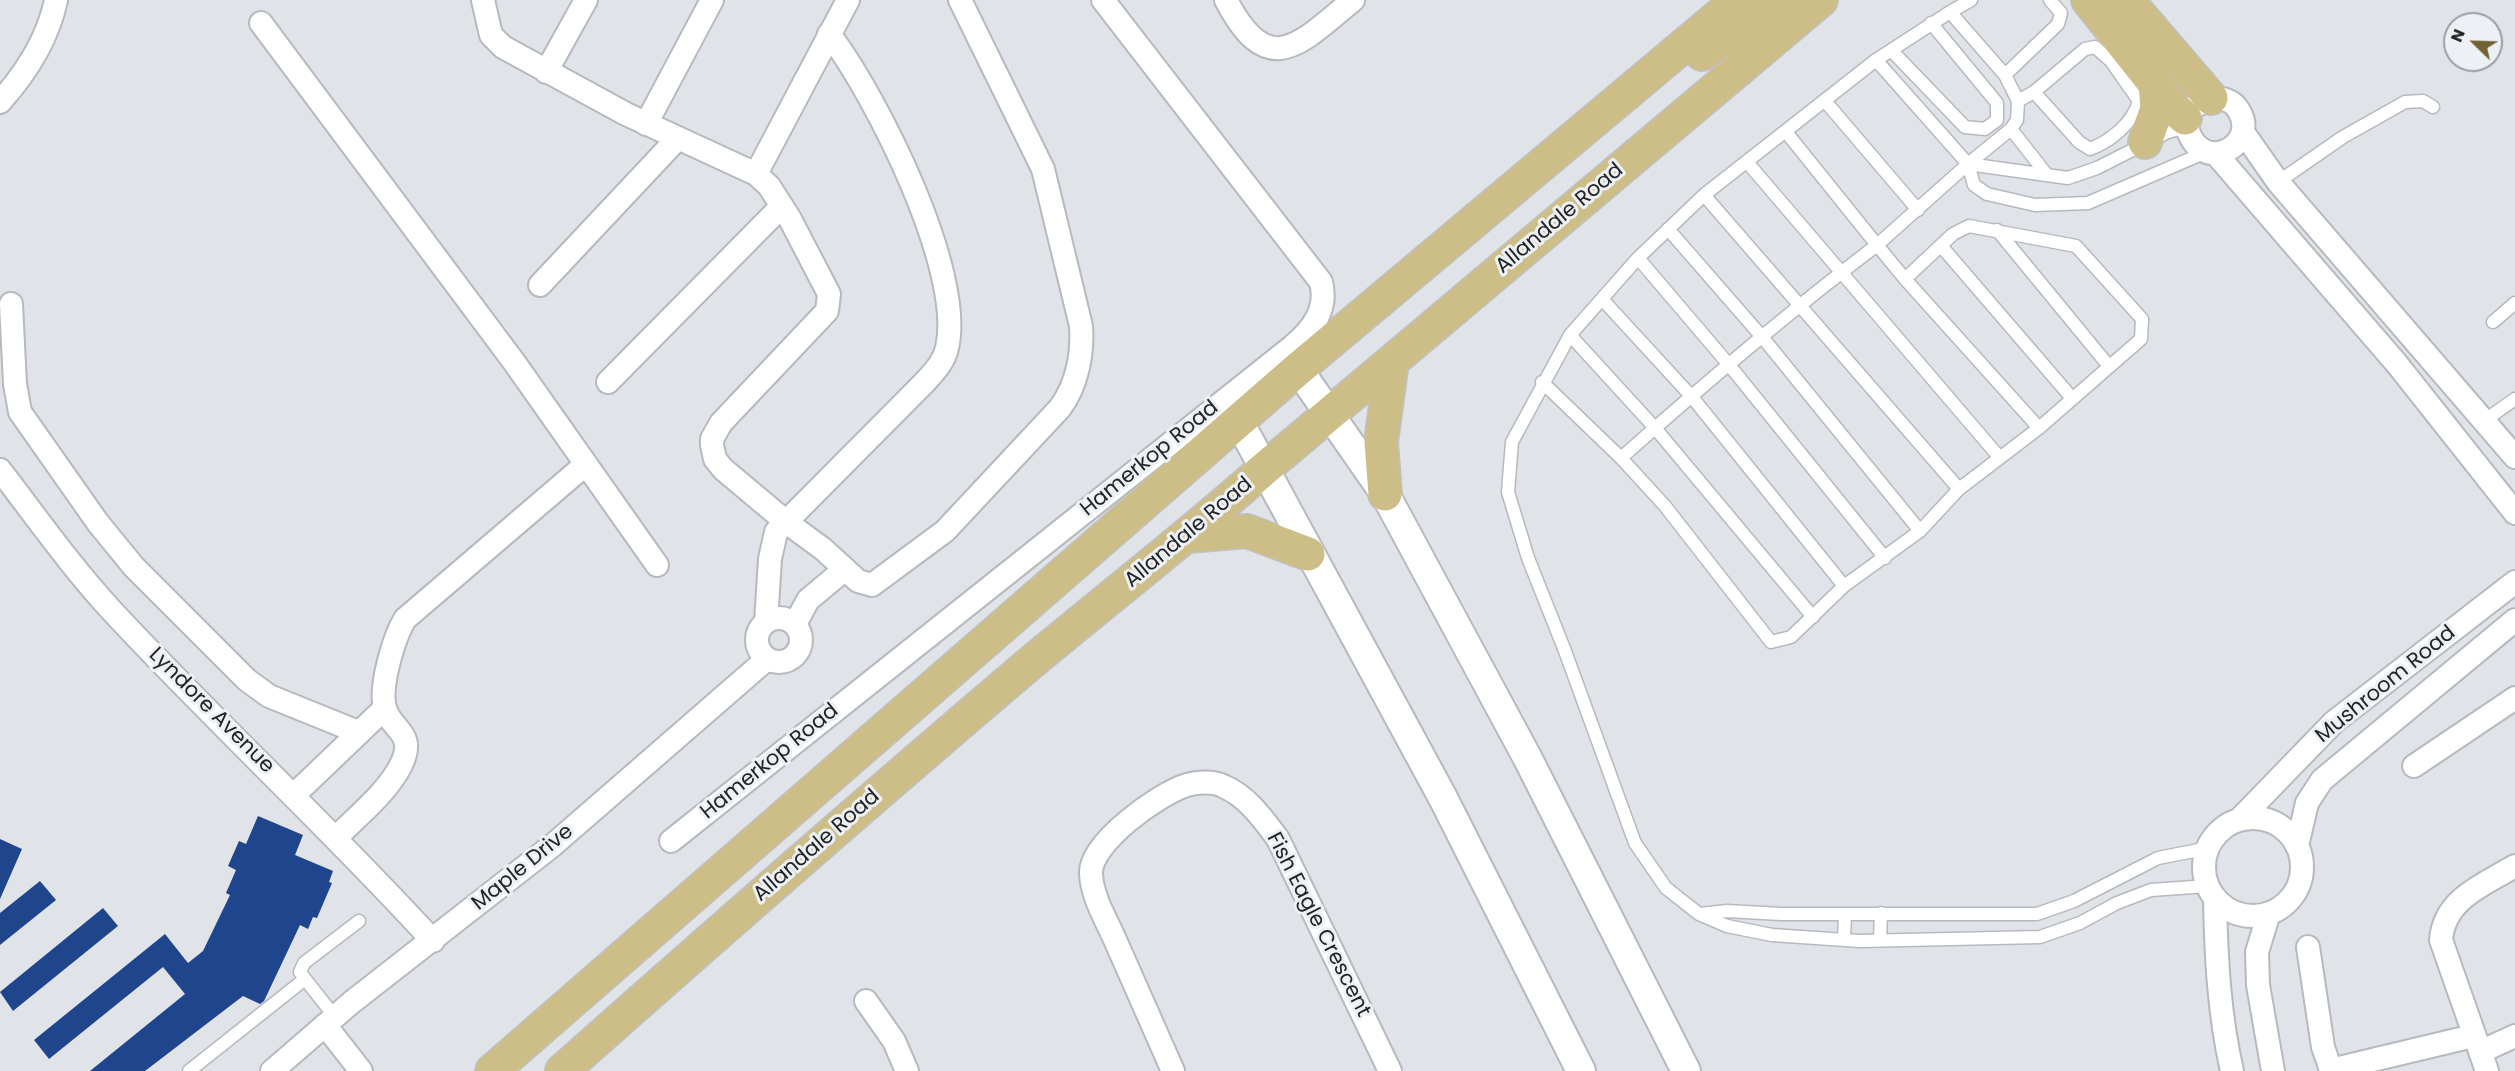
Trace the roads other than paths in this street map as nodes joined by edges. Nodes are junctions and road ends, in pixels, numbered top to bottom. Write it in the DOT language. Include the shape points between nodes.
graph roads {
  1 [pos="56,0"];
  2 [pos="483,0"];
  3 [pos="585,0"];
  4 [pos="712,0"];
  5 [pos="848,0"];
  6 [pos="960,0"];
  7 [pos="1103,0"];
  8 [pos="1226,0"];
  9 [pos="1353,0"];
  10 [pos="1738,0"];
  11 [pos="1778,0"];
  12 [pos="1821,0"];
  13 [pos="1971,0"];
  14 [pos="2050,0"];
  15 [pos="2088,0"];
  16 [pos="2127,0"];
  17 [pos="1950,12"];
  18 [pos="261,23"];
  19 [pos="1931,23"];
  20 [pos="829,34"];
  21 [pos="1892,51"];
  22 [pos="1876,60"];
  23 [pos="546,72"];
  24 [pos="2005,75"];
  25 [pos="2155,83"];
  26 [pos="2034,92"];
  27 [pos="2211,98"];
  28 [pos="1825,101"];
  29 [pos="2018,101"];
  30 [pos="0,102"];
  31 [pos="2433,107"];
  32 [pos="1598,117"];
  33 [pos="2186,123"];
  34 [pos="646,124"];
  35 [pos="2011,129"];
  36 [pos="1786,132"];
  37 [pos="2243,132"];
  38 [pos="678,138"];
  39 [pos="2145,142"];
  40 [pos="2211,153"];
  41 [pos="1747,162"];
  42 [pos="1968,164"];
  43 [pos="756,174"];
  44 [pos="2047,175"];
  45 [pos="2278,182"];
  46 [pos="1704,195"];
  47 [pos="782,206"];
  48 [pos="1918,210"];
  49 [pos="1668,229"];
  50 [pos="1997,230"];
  51 [pos="1877,244"];
  52 [pos="1942,247"];
  53 [pos="1638,258"];
  54 [pos="1840,273"];
  55 [pos="1905,279"];
  56 [pos="540,285"];
  57 [pos="1602,299"];
  58 [pos="2515,303"];
  59 [pos="11,304"];
  60 [pos="1798,304"];
  61 [pos="2493,322"];
  62 [pos="1570,335"];
  63 [pos="1763,338"];
  64 [pos="1392,362"];
  65 [pos="2108,365"];
  66 [pos="1730,366"];
  67 [pos="1298,369"];
  68 [pos="608,382"];
  69 [pos="1542,382"];
  70 [pos="2072,397"];
  71 [pos="1692,398"];
  72 [pos="2515,399"];
  73 [pos="1329,415"];
  74 [pos="1238,420"];
  75 [pos="2484,422"];
  76 [pos="1655,428"];
  77 [pos="2039,428"];
  78 [pos="2515,457"];
  79 [pos="1621,458"];
  80 [pos="2000,458"];
  81 [pos="585,465"];
  82 [pos="1264,469"];
  83 [pos="0,470"];
  84 [pos="1959,489"];
  85 [pos="1385,494"];
  86 [pos="2515,513"];
  87 [pos="785,521"];
  88 [pos="1920,531"];
  89 [pos="1188,536"];
  90 [pos="1308,554"];
  91 [pos="1885,558"];
  92 [pos="657,566"];
  93 [pos="845,568"];
  94 [pos="2515,582"];
  95 [pos="1844,586"];
  96 [pos="1813,617"];
  97 [pos="2515,620"];
  98 [pos="766,622"];
  99 [pos="795,624"];
  100 [pos="767,659"];
  101 [pos="2515,698"];
  102 [pos="385,708"];
  103 [pos="358,732"];
  104 [pos="2414,766"];
  105 [pos="295,794"];
  106 [pos="2239,820"];
  107 [pos="336,837"];
  108 [pos="670,841"];
  109 [pos="2297,846"];
  110 [pos="2209,848"];
  111 [pos="2515,866"];
  112 [pos="2212,892"];
  113 [pos="2269,913"];
  114 [pos="1699,914"];
  115 [pos="1845,914"];
  116 [pos="1881,914"];
  117 [pos="359,921"];
  118 [pos="1844,939"];
  119 [pos="1880,940"];
  120 [pos="433,941"];
  121 [pos="2308,947"];
  122 [pos="305,979"];
  123 [pos="866,1001"];
  124 [pos="330,1021"];
  125 [pos="2515,1036"];
  126 [pos="2480,1053"];
  127 [pos="489,1070"];
  128 [pos="2331,1070"];
  129 [pos="189,1071"];
  130 [pos="272,1071"];
  131 [pos="361,1071"];
  132 [pos="562,1071"];
  133 [pos="907,1071"];
  134 [pos="1173,1071"];
  135 [pos="1390,1071"];
  136 [pos="1581,1071"];
  137 [pos="1686,1071"];
  138 [pos="2232,1071"];
  139 [pos="2273,1071"];
  1 -- 30 [label="street" via="33,59"];
  2 -- 23 [label="street" via="496,42"];
  3 -- 23 [label="street"];
  4 -- 34 [label="street"];
  5 -- 20 [label="street"];
  6 -- 93 [label="street" via="1036,151 1050,189 1080,326 1075,381 1060,408 945,531 876,584 862,583"];
  7 -- 108 [label="street, Hamerkop Road" via="1321,282 1324,294 1317,318 1293,346"];
  8 -- 9 [label="street" via="1243,30 1263,47 1284,48 1304,39"];
  10 -- 32 [label="main road, Allandale Road"];
  11 -- 32 [label="main road" via="1720,43"];
  12 -- 64 [label="main road, Allandale Road"];
  13 -- 17 [label="lane"];
  14 -- 24 [label="lane" via="2061,13 2058,24"];
  15 -- 25 [label="main road"];
  16 -- 27 [label="main road"];
  17 -- 19 [label="lane"];
  17 -- 24 [label="lane"];
  18 -- 81 [label="street"];
  19 -- 21 [label="lane"];
  19 -- 21 [label="lane" via="1997,103 1997,120 1984,129 1965,127"];
  20 -- 43 [label="street"];
  20 -- 87 [label="street" via="848,58 871,100 927,222 940,261 950,329 947,350 925,382"];
  21 -- 22 [label="lane"];
  22 -- 28 [label="lane"];
  22 -- 42 [label="lane"];
  23 -- 34 [label="street"];
  24 -- 29 [label="lane"];
  25 -- 33 [label="main road"];
  25 -- 39 [label="main road" via="2157,109"];
  26 -- 26 [label="lane" via="2090,149 2104,144 2121,129 2137,110 2139,101 2095,47 2085,49"];
  26 -- 29 [label="lane"];
  27 -- 33 [label="street" via="2195,106"];
  27 -- 37 [label="street" via="2236,106"];
  28 -- 36 [label="lane"];
  28 -- 48 [label="lane"];
  29 -- 35 [label="lane" via="2017,120"];
  31 -- 45 [label="lane" via="2422,101 2405,102 2343,137"];
  32 -- 67 [label="main road, Allandale Road"];
  33 -- 39 [label="lane"];
  33 -- 40 [label="street" via="2192,141"];
  34 -- 38 [label="street"];
  35 -- 42 [label="lane"];
  35 -- 44 [label="lane"];
  36 -- 41 [label="lane"];
  36 -- 51 [label="lane"];
  37 -- 40 [label="street" via="2233,147"];
  37 -- 45 [label="street"];
  38 -- 43 [label="street"];
  38 -- 56 [label="street"];
  39 -- 44 [label="lane" via="2097,168 2068,178"];
  40 -- 42 [label="lane" via="2088,203 2035,205 1987,194 1974,185"];
  40 -- 86 [label="street" via="2397,364"];
  41 -- 46 [label="lane"];
  41 -- 54 [label="lane"];
  42 -- 44 [label="lane"];
  42 -- 48 [label="lane"];
  43 -- 47 [label="street"];
  45 -- 75 [label="street"];
  46 -- 49 [label="lane"];
  46 -- 60 [label="lane"];
  47 -- 68 [label="street"];
  47 -- 87 [label="street" via="817,267 830,303 818,323 721,423 712,446 723,469"];
  48 -- 51 [label="lane"];
  49 -- 53 [label="lane"];
  49 -- 63 [label="lane"];
  50 -- 52 [label="lane" via="1969,226 1953,234"];
  50 -- 65 [label="lane"];
  50 -- 65 [label="lane" via="2076,246 2142,319 2141,339"];
  51 -- 54 [label="lane"];
  51 -- 55 [label="lane"];
  52 -- 55 [label="lane"];
  52 -- 70 [label="lane"];
  53 -- 57 [label="lane"];
  53 -- 66 [label="lane"];
  54 -- 60 [label="lane"];
  54 -- 80 [label="lane"];
  55 -- 77 [label="lane"];
  57 -- 62 [label="lane"];
  57 -- 71 [label="lane"];
  58 -- 61 [label="lane"];
  59 -- 103 [label="street" via="20,412 98,524 134,567 247,680 269,696"];
  60 -- 63 [label="lane"];
  60 -- 84 [label="lane"];
  62 -- 69 [label="lane"];
  62 -- 76 [label="lane"];
  63 -- 66 [label="lane"];
  63 -- 88 [label="lane"];
  64 -- 73 [label="main road, Allandale Road"];
  64 -- 85 [label="main road" via="1382,433"];
  65 -- 70 [label="lane"];
  66 -- 71 [label="lane"];
  66 -- 91 [label="lane"];
  67 -- 73 [label="street"];
  67 -- 74 [label="main road, Allandale Road"];
  69 -- 79 [label="lane"];
  69 -- 114 [label="lane" via="1512,442 1508,492 1528,558 1635,843 1666,888"];
  70 -- 77 [label="lane"];
  71 -- 76 [label="lane"];
  71 -- 95 [label="lane"];
  72 -- 75 [label="lane"];
  73 -- 82 [label="main road, Allandale Road"];
  73 -- 85 [label="street"];
  74 -- 82 [label="street"];
  74 -- 127 [label="main road, Allandale Road"];
  75 -- 78 [label="street"];
  76 -- 79 [label="lane"];
  76 -- 96 [label="lane"];
  77 -- 80 [label="lane"];
  79 -- 96 [label="lane" via="1665,506 1771,642 1791,637"];
  80 -- 84 [label="lane"];
  81 -- 92 [label="street"];
  81 -- 102 [label="street" via="405,619 389,659"];
  82 -- 89 [label="main road, Allandale Road"];
  82 -- 90 [label="street"];
  83 -- 105 [label="street, Lyndore Avenue" via="52,541 112,612"];
  84 -- 88 [label="lane"];
  85 -- 137 [label="street" via="1527,757"];
  87 -- 93 [label="street"];
  87 -- 98 [label="street" via="771,544"];
  88 -- 91 [label="lane"];
  89 -- 90 [label="main road" via="1247,531"];
  89 -- 132 [label="main road, Allandale Road" via="844,821"];
  90 -- 136 [label="street" via="1443,798"];
  91 -- 95 [label="lane"];
  93 -- 99 [label="street" via="808,600"];
  94 -- 106 [label="street, Mushroom Road" via="2334,722"];
  95 -- 96 [label="lane"];
  97 -- 109 [label="street, Mushroom Road" via="2322,780 2307,803"];
  98 -- 99 [label="street" via="781,618"];
  98 -- 100 [label="street" via="757,642"];
  99 -- 100 [label="street" via="802,636 795,656 783,662"];
  100 -- 120 [label="street, Maple Drive" via="553,845"];
  101 -- 104 [label="street"];
  102 -- 103 [label="street"];
  102 -- 107 [label="street" via="406,741 401,765"];
  103 -- 105 [label="street"];
  105 -- 107 [label="street, Lyndore Avenue"];
  106 -- 109 [label="street" via="2261,818 2272,822 2291,836"];
  106 -- 110 [label="street, Mushroom Road" via="2218,833"];
  107 -- 120 [label="street, Lyndore Avenue"];
  109 -- 113 [label="street, Mushroom Road" via="2302,868 2296,891 2280,908"];
  110 -- 112 [label="street" via="2205,865"];
  110 -- 116 [label="lane" via="2158,858 2074,901 2037,914"];
  111 -- 126 [label="street" via="2461,898 2446,914 2442,926 2441,940"];
  112 -- 113 [label="street" via="2234,912"];
  112 -- 119 [label="lane" via="2151,890 2040,937"];
  112 -- 138 [label="street" via="2222,1021"];
  113 -- 139 [label="street" via="2257,952 2258,985"];
  114 -- 115 [label="lane"];
  114 -- 118 [label="lane" via="1727,926 1772,935"];
  115 -- 116 [label="lane"];
  115 -- 118 [label="lane"];
  116 -- 119 [label="lane"];
  117 -- 122 [label="lane" via="303,963 300,972"];
  118 -- 119 [label="lane"];
  120 -- 124 [label="street, Maple Drive"];
  121 -- 128 [label="street" via="2323,1047"];
  122 -- 124 [label="lane"];
  122 -- 129 [label="lane"];
  123 -- 133 [label="street" via="894,1041"];
  124 -- 130 [label="street, Maple Drive"];
  124 -- 131 [label="street"];
  125 -- 126 [label="street"];
  126 -- 128 [label="street"];
  134 -- 135 [label="street, Fish Eagle Crescent" via="1098,902 1090,870 1098,851 1112,834 1176,789 1203,782 1222,785 1238,795 1258,812 1278,838"];
}
